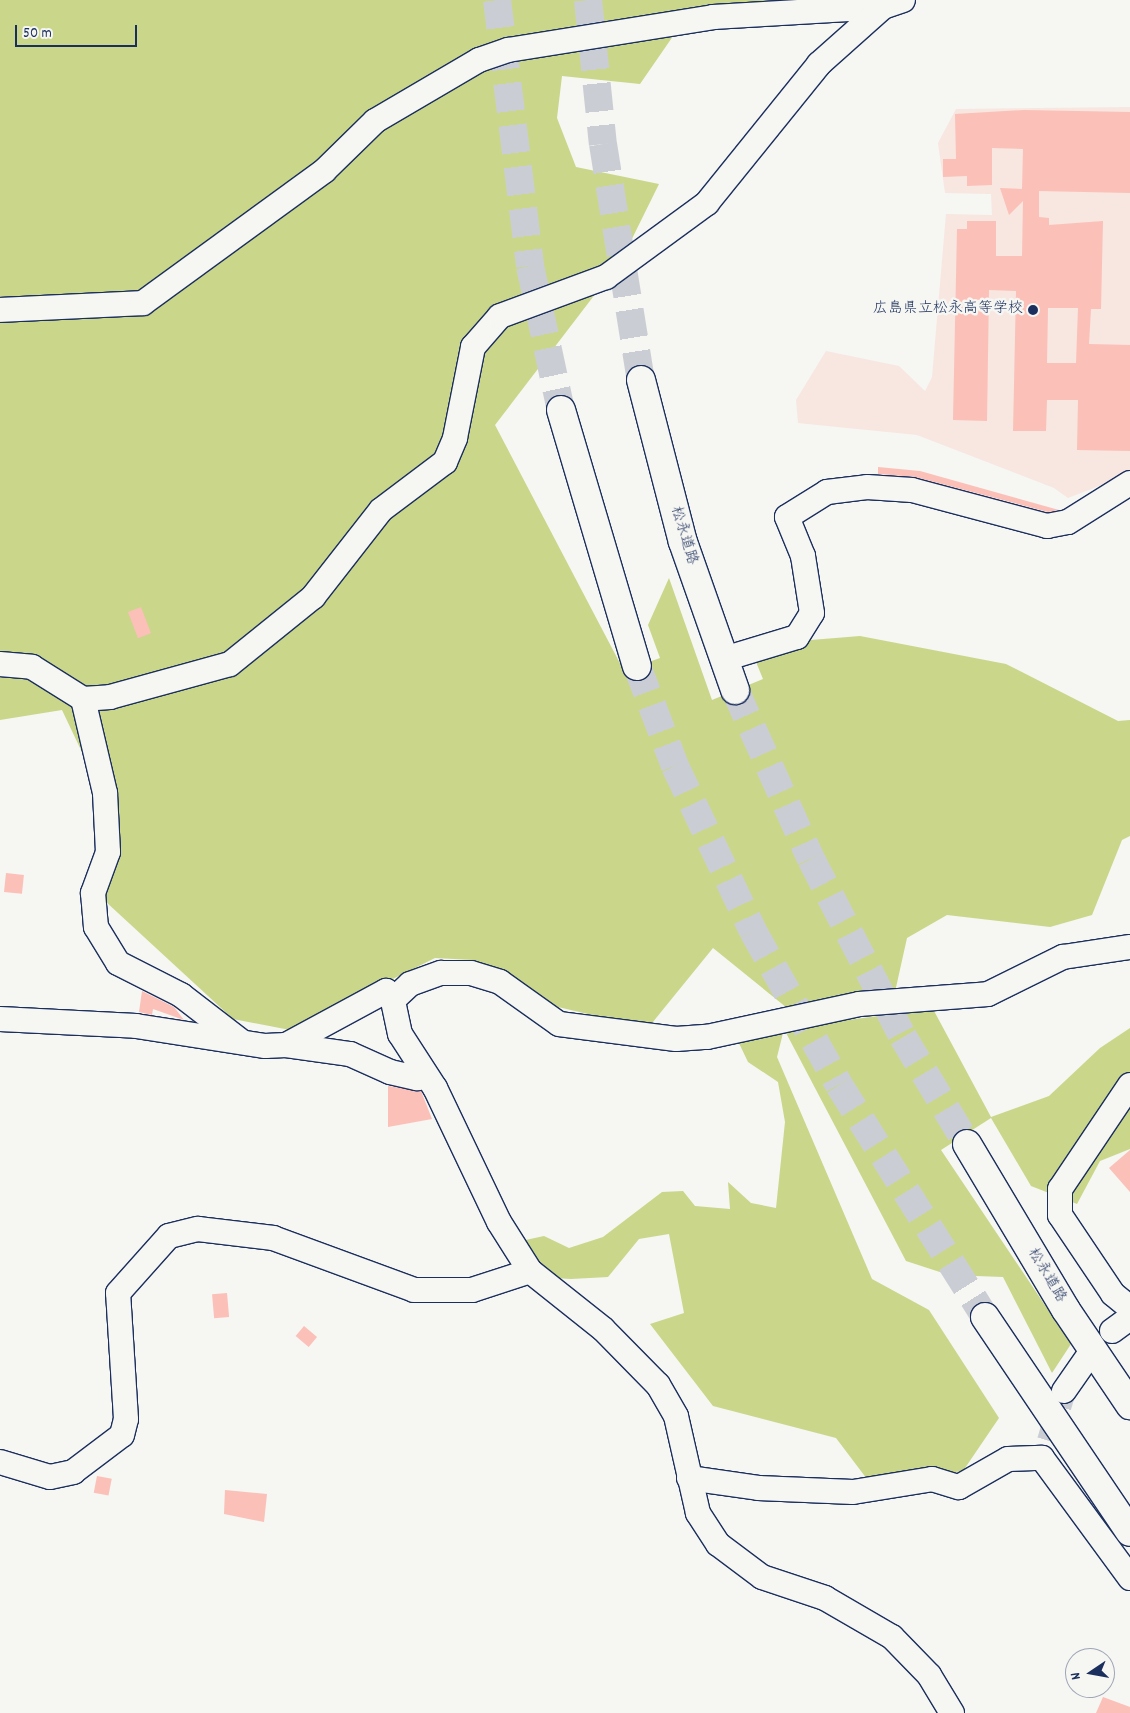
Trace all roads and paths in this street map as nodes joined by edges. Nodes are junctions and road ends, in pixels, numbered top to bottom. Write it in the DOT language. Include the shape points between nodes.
graph roads {
  1 [pos="893,4"];
  2 [pos="0,310"];
  3 [pos="640,380"];
  4 [pos="561,410"];
  5 [pos="1130,483"];
  6 [pos="724,659"];
  7 [pos="0,664"];
  8 [pos="636,666"];
  9 [pos="735,690"];
  10 [pos="83,699"];
  11 [pos="1130,947"];
  12 [pos="393,1000"];
  13 [pos="0,1019"];
  14 [pos="242,1042"];
  15 [pos="286,1045"];
  16 [pos="426,1076"];
  17 [pos="1130,1085"];
  18 [pos="967,1144"];
  19 [pos="530,1271"];
  20 [pos="1130,1308"];
  21 [pos="985,1317"];
  22 [pos="1087,1358"];
  23 [pos="1064,1391"];
  24 [pos="1130,1405"];
  25 [pos="0,1462"];
  26 [pos="690,1478"];
  27 [pos="1130,1532"];
  28 [pos="1130,1578"];
  29 [pos="952,1713"];
  1 -- 2 [label="street" via="714,17 508,50 479,60 375,121 324,171 144,303"];
  1 -- 10 [label="street" via="819,64 707,203 606,277 500,316 474,347 455,438 445,462 380,510 313,597 230,664 110,697"];
  3 -- 6 [label="highway, 松永道路" via="683,542"];
  4 -- 8 [label="highway"];
  5 -- 6 [label="street" via="1068,522 1047,526 912,490 867,487 827,492 787,517 803,556 812,613 797,637"];
  6 -- 9 [label="highway, 松永道路"];
  7 -- 10 [label="street" via="32,667"];
  10 -- 14 [label="street" via="105,793 108,852 93,893 96,927 118,963 181,995"];
  11 -- 12 [label="street" via="1063,957 988,994 859,1004 707,1037 676,1039 559,1024 500,982 471,973 433,975 410,984"];
  12 -- 15 [label="street" via="386,991"];
  12 -- 16 [label="street" via="400,1034"];
  13 -- 14 [label="street" via="136,1026"];
  14 -- 15 [label="street"];
  15 -- 16 [label="street" via="350,1054 390,1072 416,1078"];
  16 -- 19 [label="street" via="499,1222"];
  17 -- 20 [label="street" via="1060,1189 1060,1215 1113,1294"];
  18 -- 24 [label="highway, 松永道路" via="1066,1310"];
  19 -- 25 [label="street" via="472,1290 414,1290 272,1238 198,1229 169,1236 118,1292 126,1419 122,1435 73,1472 50,1477"];
  19 -- 26 [label="street" via="604,1329 658,1386 676,1416"];
  21 -- 27 [label="highway"];
  22 -- 23 [label="street"];
  26 -- 28 [label="street" via="758,1488 844,1491 932,1479 959,1487 1008,1459 1045,1450"];
  26 -- 29 [label="street" via="698,1513 718,1544 762,1577 825,1598 892,1637 929,1675"];
}
